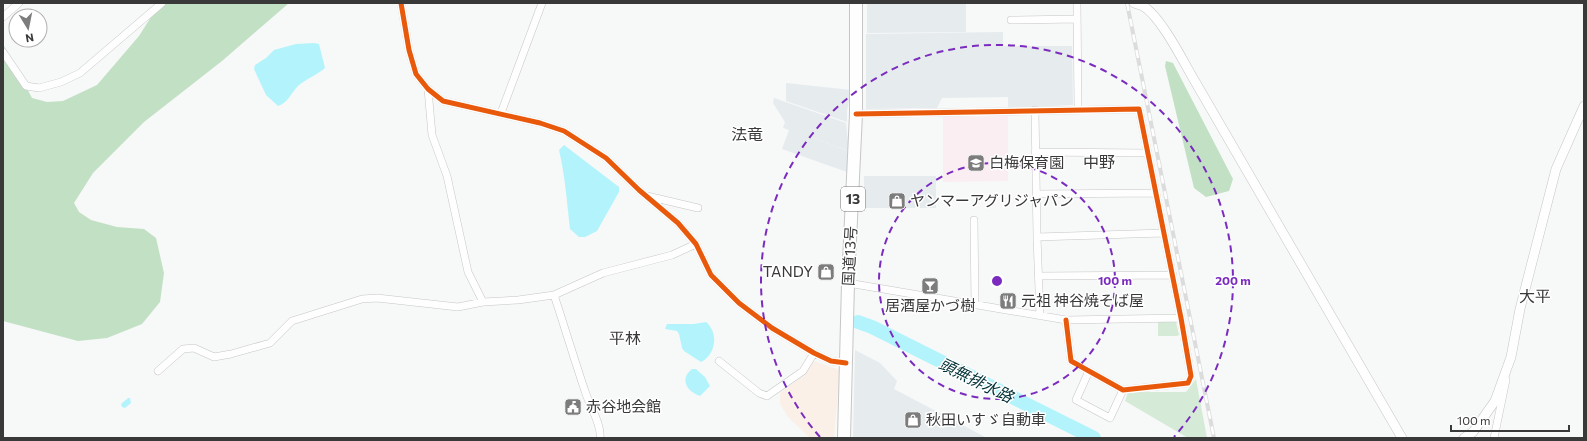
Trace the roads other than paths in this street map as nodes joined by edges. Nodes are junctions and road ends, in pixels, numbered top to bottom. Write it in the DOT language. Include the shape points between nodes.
graph roads {
  1 [pos="18,3"];
  2 [pos="162,3"];
  3 [pos="401,3"];
  4 [pos="542,3"];
  5 [pos="856,3"];
  6 [pos="1076,3"];
  7 [pos="1134,3"];
  8 [pos="3,17"];
  9 [pos="1077,19"];
  10 [pos="1011,20"];
  11 [pos="3,52"];
  12 [pos="428,89"];
  13 [pos="1584,106"];
  14 [pos="1078,109"];
  15 [pos="1035,110"];
  16 [pos="501,114"];
  17 [pos="856,114"];
  18 [pos="1035,152"];
  19 [pos="1148,153"];
  20 [pos="1156,193"];
  21 [pos="1037,194"];
  22 [pos="645,195"];
  23 [pos="698,208"];
  24 [pos="974,220"];
  25 [pos="1164,233"];
  26 [pos="1036,237"];
  27 [pos="696,244"];
  28 [pos="1173,275"];
  29 [pos="1038,276"];
  30 [pos="848,283"];
  31 [pos="554,295"];
  32 [pos="483,302"];
  33 [pos="975,305"];
  34 [pos="1040,316"];
  35 [pos="1181,318"];
  36 [pos="1066,320"];
  37 [pos="814,353"];
  38 [pos="1511,357"];
  39 [pos="719,361"];
  40 [pos="846,363"];
  41 [pos="158,371"];
  42 [pos="1089,371"];
  43 [pos="1123,390"];
  44 [pos="600,438"];
  45 [pos="844,438"];
  46 [pos="1402,438"];
  47 [pos="1464,438"];
  48 [pos="1494,438"];
  1 -- 8 [label="street"];
  2 -- 11 [label="street" via="80,73 61,82 39,88 26,86"];
  3 -- 12 [label="street" via="416,74"];
  4 -- 16 [label="street"];
  5 -- 17 [label="highway, 国道13号 / 13"];
  6 -- 9 [label="street"];
  7 -- 46 [label="street" via="1143,6 1154,15 1163,28"];
  9 -- 10 [label="street"];
  9 -- 14 [label="street"];
  12 -- 16 [label="street" via="443,102"];
  12 -- 32 [label="street" via="432,136 447,176 468,272"];
  13 -- 38 [label="street" via="1556,169 1520,309"];
  14 -- 15 [label="street"];
  14 -- 19 [label="street" via="1139,109"];
  15 -- 17 [label="street"];
  15 -- 18 [label="street"];
  16 -- 22 [label="street" via="564,131 606,158"];
  17 -- 30 [label="highway, 国道13号 / 13"];
  18 -- 19 [label="street"];
  18 -- 21 [label="street"];
  19 -- 20 [label="street"];
  20 -- 21 [label="street"];
  20 -- 25 [label="street"];
  21 -- 26 [label="street"];
  22 -- 23 [label="street"];
  22 -- 27 [label="street"];
  24 -- 33 [label="street"];
  25 -- 26 [label="street"];
  25 -- 28 [label="street"];
  26 -- 29 [label="street"];
  27 -- 31 [label="street" via="672,255 602,273"];
  27 -- 37 [label="street" via="711,275 739,303 772,328"];
  28 -- 29 [label="street"];
  28 -- 35 [label="street"];
  29 -- 34 [label="street"];
  30 -- 33 [label="street"];
  30 -- 40 [label="highway, 国道13号 / 13"];
  31 -- 32 [label="street"];
  31 -- 44 [label="street" via="596,419"];
  32 -- 41 [label="street" via="458,307 377,298 362,299 292,321 270,343 231,354 214,357 194,348 183,349"];
  33 -- 34 [label="street"];
  34 -- 36 [label="street"];
  35 -- 36 [label="street"];
  35 -- 43 [label="street" via="1191,376 1188,383"];
  36 -- 42 [label="street" via="1071,361"];
  37 -- 39 [label="street" via="803,371 767,396 759,394"];
  37 -- 40 [label="street" via="831,361"];
  38 -- 47 [label="street" via="1495,401 1473,432"];
  38 -- 48 [label="street"];
  40 -- 45 [label="highway, 国道13号 / 13"];
  42 -- 43 [label="street"];
  42 -- 43 [label="street" via="1076,400 1110,418"];
}
